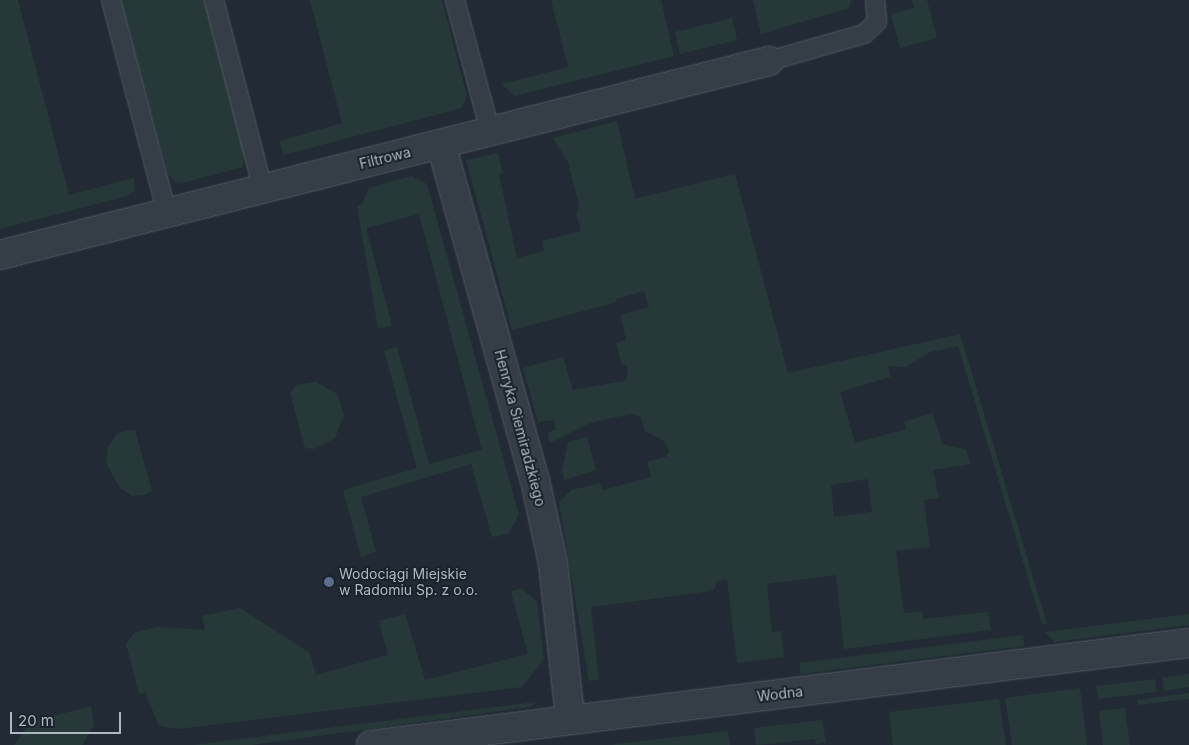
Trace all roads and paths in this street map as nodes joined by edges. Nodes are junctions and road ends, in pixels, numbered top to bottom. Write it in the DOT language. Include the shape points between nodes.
graph roads {
  1 [pos="111,0"];
  2 [pos="214,0"];
  3 [pos="455,0"];
  4 [pos="875,0"];
  5 [pos="769,61"];
  6 [pos="490,132"];
  7 [pos="442,144"];
  8 [pos="263,189"];
  9 [pos="167,214"];
  10 [pos="0,255"];
  11 [pos="1189,644"];
  12 [pos="570,718"];
  13 [pos="370,745"];
  1 -- 9 [label="lane"];
  2 -- 8 [label="lane"];
  3 -- 6 [label="lane"];
  4 -- 5 [label="lane" via="877,22 864,34"];
  5 -- 6 [label="street, Filtrowa"];
  6 -- 7 [label="street, Filtrowa"];
  7 -- 8 [label="street, Filtrowa"];
  7 -- 12 [label="street, Henryka Siemiradzkiego" via="535,480 553,563"];
  8 -- 9 [label="street, Filtrowa"];
  9 -- 10 [label="street, Filtrowa"];
  11 -- 12 [label="street, Wodna"];
  12 -- 13 [label="street, Wodna"];
}
